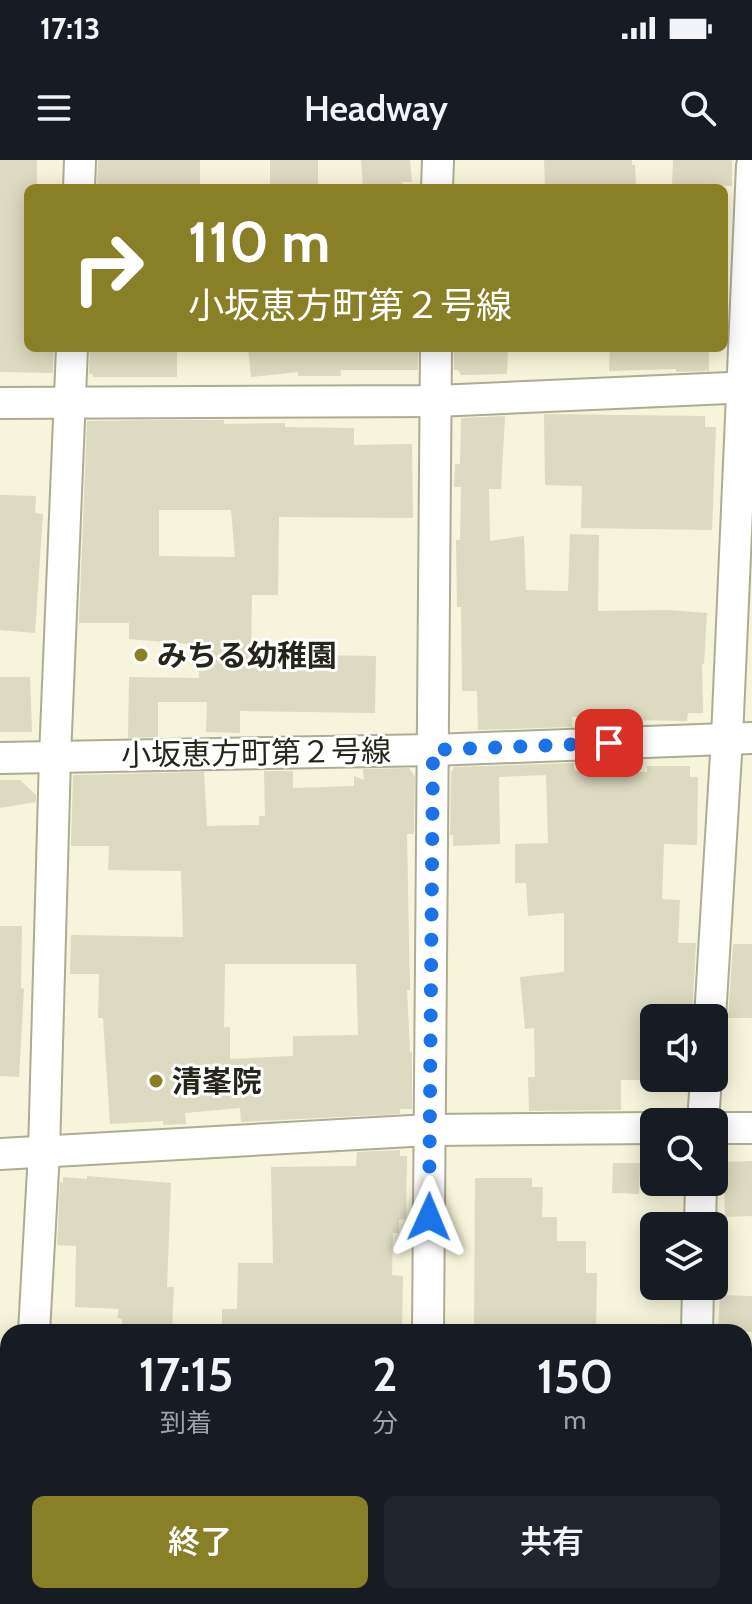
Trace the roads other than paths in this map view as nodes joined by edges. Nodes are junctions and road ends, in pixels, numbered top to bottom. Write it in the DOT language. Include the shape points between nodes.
graph roads {
  1 [pos="80,160"];
  2 [pos="438,160"];
  3 [pos="752,166"];
  4 [pos="79,184"];
  5 [pos="437,184"];
  6 [pos="72,352"];
  7 [pos="436,352"];
  8 [pos="746,387"];
  9 [pos="436,401"];
  10 [pos="0,403"];
  11 [pos="70,403"];
  12 [pos="740,738"];
  13 [pos="433,750"];
  14 [pos="55,757"];
  15 [pos="0,758"];
  16 [pos="712,1004"];
  17 [pos="640,1128"];
  18 [pos="728,1128"];
  19 [pos="752,1128"];
  20 [pos="429,1130"];
  21 [pos="44,1152"];
  22 [pos="0,1154"];
  23 [pos="698,1300"];
  24 [pos="34,1324"];
  25 [pos="428,1324"];
  26 [pos="697,1324"];
  1 -- 4 [label="street"];
  2 -- 5 [label="street"];
  3 -- 8 [label="street"];
  6 -- 11 [label="street"];
  7 -- 9 [label="street"];
  8 -- 9 [label="street"];
  8 -- 12 [label="street"];
  9 -- 11 [label="street"];
  9 -- 13 [label="street"];
  10 -- 11 [label="street"];
  11 -- 14 [label="street"];
  12 -- 13 [label="street, 小坂恵方町第２号線"];
  12 -- 16 [label="street"];
  13 -- 14 [label="street, 小坂恵方町第２号線"];
  13 -- 20 [label="street"];
  14 -- 15 [label="street, 小坂恵方町第２号線"];
  14 -- 21 [label="street"];
  17 -- 20 [label="street"];
  18 -- 19 [label="street"];
  20 -- 21 [label="street"];
  20 -- 25 [label="street"];
  21 -- 22 [label="street"];
  21 -- 24 [label="street"];
  23 -- 26 [label="street"];
}
